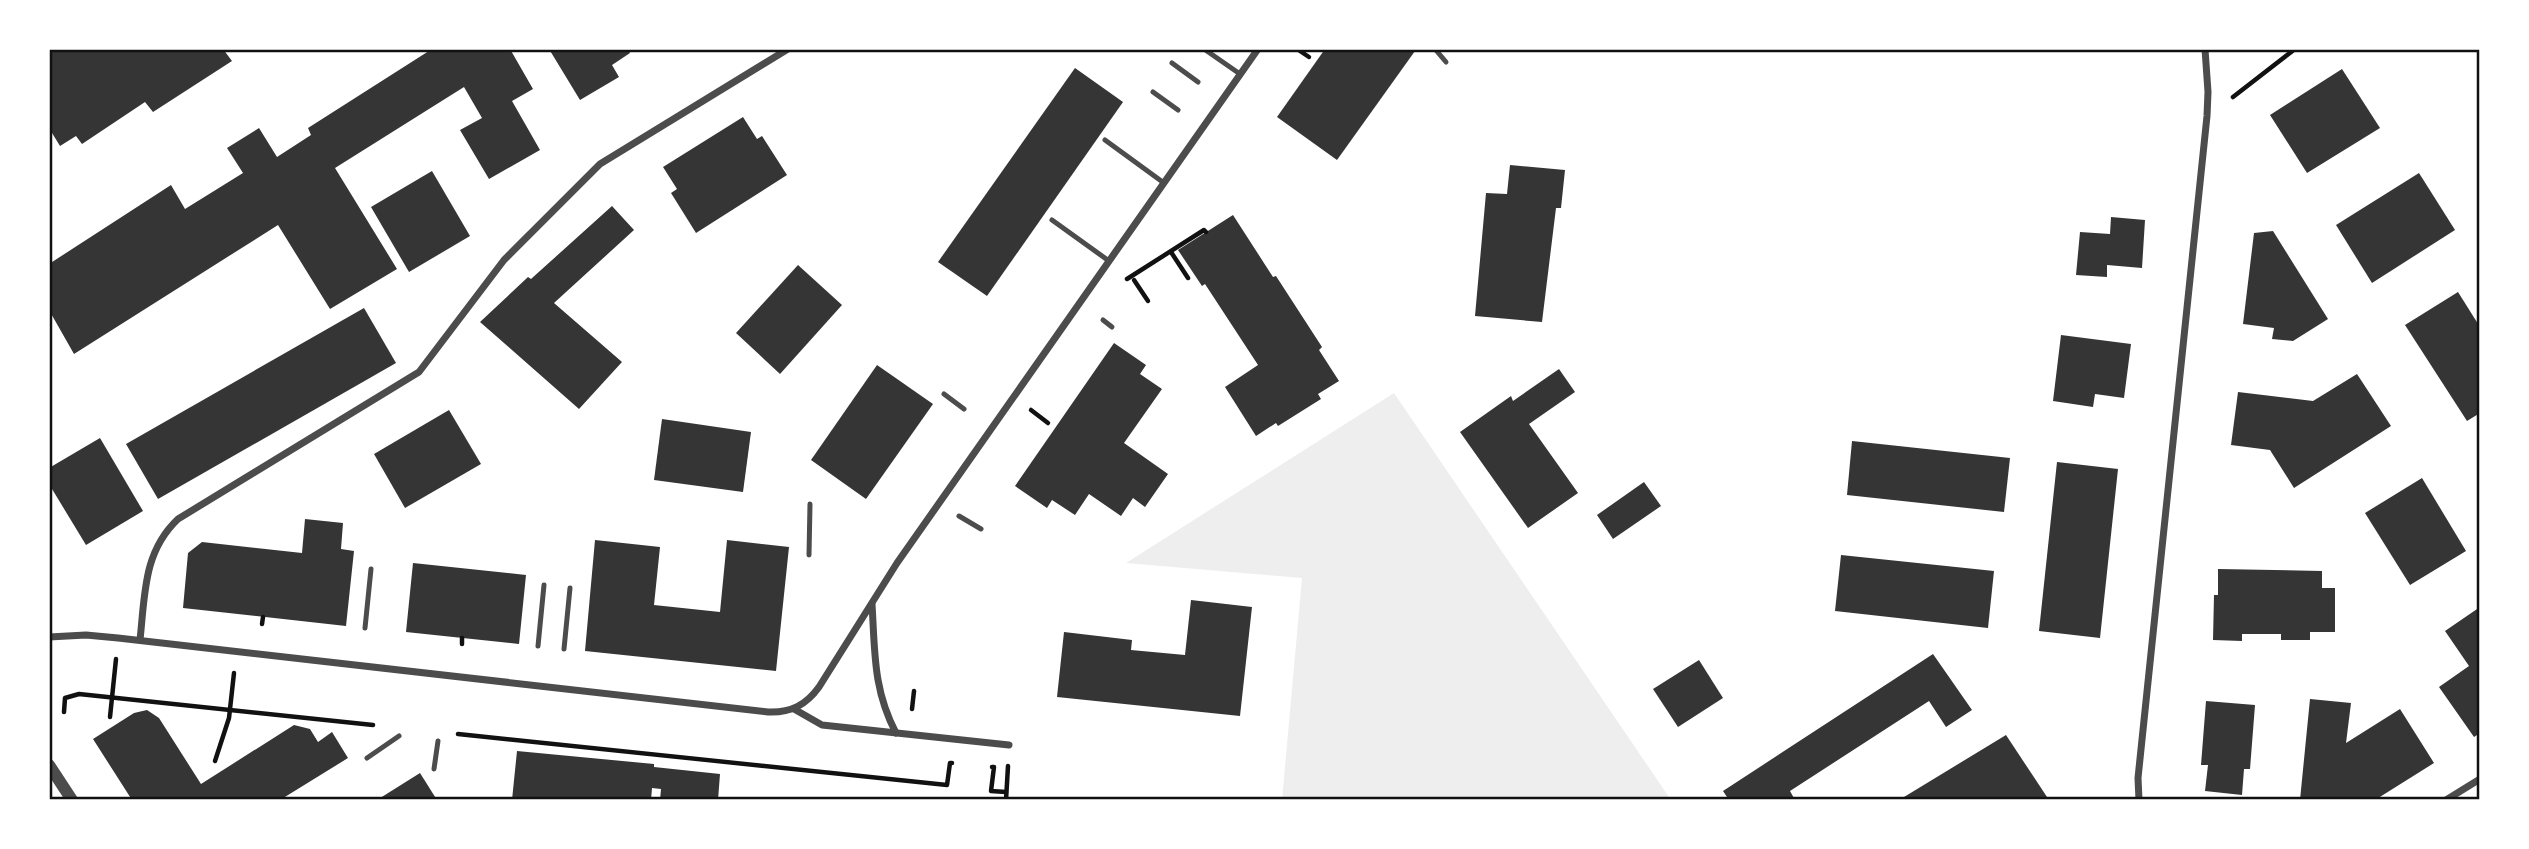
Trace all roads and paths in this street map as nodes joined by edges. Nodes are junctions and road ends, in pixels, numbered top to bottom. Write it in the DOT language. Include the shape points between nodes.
graph roads {
  1 [pos="788,49"];
  2 [pos="1204,49"];
  3 [pos="1258,49"];
  4 [pos="1297,49"];
  5 [pos="1435,49"];
  6 [pos="2205,49"];
  7 [pos="2295,49"];
  8 [pos="1309,57"];
  9 [pos="1446,62"];
  10 [pos="1172,64"];
  11 [pos="1240,74"];
  12 [pos="1198,82"];
  13 [pos="1153,92"];
  14 [pos="2233,97"];
  15 [pos="1178,110"];
  16 [pos="1105,141"];
  17 [pos="1164,183"];
  18 [pos="1052,220"];
  19 [pos="1206,232"];
  20 [pos="1171,252"];
  21 [pos="1109,261"];
  22 [pos="1188,278"];
  23 [pos="1134,281"];
  24 [pos="1124,282"];
  25 [pos="1148,302"];
  26 [pos="1103,320"];
  27 [pos="1112,327"];
  28 [pos="944,394"];
  29 [pos="964,409"];
  30 [pos="810,504"];
  31 [pos="959,516"];
  32 [pos="981,529"];
  33 [pos="810,555"];
  34 [pos="371,569"];
  35 [pos="544,585"];
  36 [pos="570,589"];
  37 [pos="872,602"];
  38 [pos="365,628"];
  39 [pos="49,638"];
  40 [pos="118,638"];
  41 [pos="462,638"];
  42 [pos="140,640"];
  43 [pos="462,644"];
  44 [pos="538,646"];
  45 [pos="564,649"];
  46 [pos="236,651"];
  47 [pos="112,698"];
  48 [pos="794,709"];
  49 [pos="64,712"];
  50 [pos="110,717"];
  51 [pos="387,726"];
  52 [pos="453,733"];
  53 [pos="896,733"];
  54 [pos="399,736"];
  55 [pos="438,741"];
  56 [pos="1009,745"];
  57 [pos="367,758"];
  58 [pos="215,761"];
  59 [pos="961,764"];
  60 [pos="49,765"];
  61 [pos="983,766"];
  62 [pos="434,769"];
  63 [pos="2480,779"];
  64 [pos="1006,792"];
  65 [pos="72,800"];
  66 [pos="1006,800"];
  67 [pos="2139,800"];
  68 [pos="2446,800"];
  1 -- 42 [label="street" via="600,164 504,260 419,372 177,519 159,540 152,558"];
  2 -- 11 [label="lane"];
  3 -- 11 [label="street"];
  4 -- 8 [label="path"];
  5 -- 9 [label="lane"];
  6 -- 67 [label="street" via="2207,117"];
  7 -- 14 [label="path"];
  10 -- 12 [label="lane"];
  11 -- 17 [label="street"];
  13 -- 15 [label="lane"];
  16 -- 17 [label="lane"];
  17 -- 21 [label="street"];
  18 -- 21 [label="lane"];
  19 -- 20 [label="path"];
  20 -- 22 [label="path"];
  20 -- 24 [label="path"];
  21 -- 37 [label="street"];
  23 -- 25 [label="path"];
  26 -- 27 [label="lane"];
  28 -- 29 [label="lane"];
  30 -- 33 [label="lane"];
  31 -- 32 [label="lane"];
  34 -- 38 [label="lane"];
  35 -- 44 [label="lane"];
  36 -- 45 [label="lane"];
  37 -- 48 [label="street" via="813,696"];
  37 -- 53 [label="street" via="877,680"];
  39 -- 40 [label="street"];
  40 -- 42 [label="street"];
  40 -- 47 [label="path"];
  41 -- 43 [label="path"];
  42 -- 46 [label="street"];
  46 -- 48 [label="street" via="768,712"];
  46 -- 58 [label="path" via="229,718"];
  47 -- 49 [label="path" via="69,695 63,702"];
  47 -- 50 [label="path"];
  47 -- 51 [label="path"];
  48 -- 53 [label="street" via="822,725"];
  52 -- 59 [label="path" via="947,785 950,763"];
  53 -- 56 [label="street"];
  54 -- 57 [label="lane"];
  55 -- 62 [label="lane"];
  56 -- 64 [label="path"];
  60 -- 65 [label="street"];
  61 -- 64 [label="path" via="994,767 991,791"];
  63 -- 68 [label="street"];
  64 -- 66 [label="path"];
}
